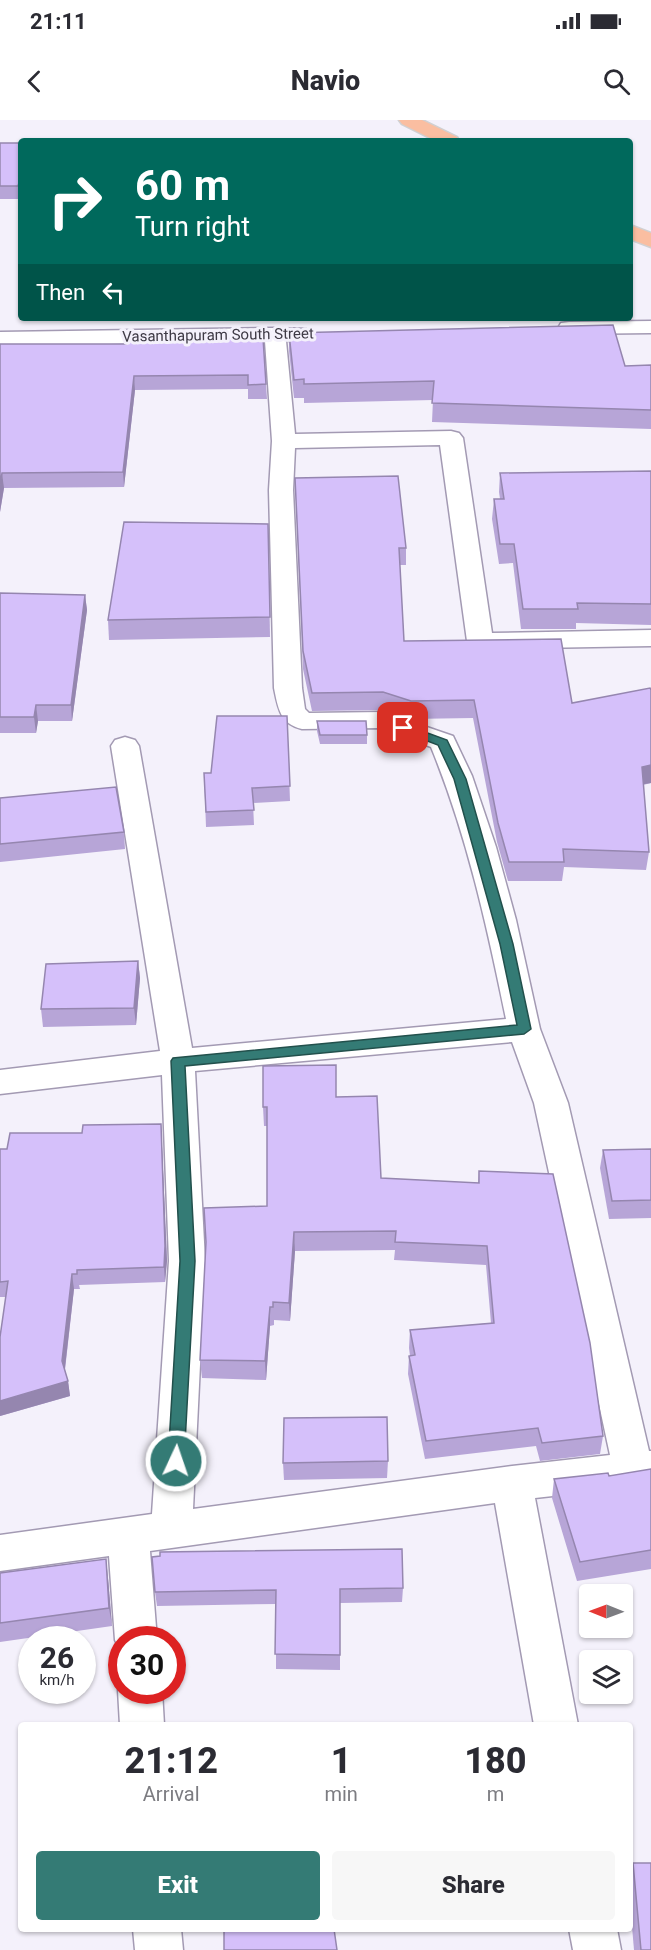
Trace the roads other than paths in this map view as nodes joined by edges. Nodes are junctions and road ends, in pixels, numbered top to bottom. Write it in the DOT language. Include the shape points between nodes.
graph roads {
  1 [pos="408,120"];
  2 [pos="444,138"];
  3 [pos="633,232"];
  4 [pos="651,241"];
  5 [pos="651,327"];
  6 [pos="544,329"];
  7 [pos="322,333"];
  8 [pos="275,334"];
  9 [pos="0,339"];
  10 [pos="284,441"];
  11 [pos="651,638"];
  12 [pos="125,746"];
  13 [pos="524,1029"];
  14 [pos="178,1061"];
  15 [pos="0,1082"];
  16 [pos="642,1469"];
  17 [pos="512,1483"];
  18 [pos="172,1528"];
  19 [pos="129,1536"];
  20 [pos="0,1553"];
  21 [pos="135,1626"];
  22 [pos="141,1704"];
  23 [pos="142,1722"];
  24 [pos="555,1722"];
  25 [pos="158,1932"];
  26 [pos="594,1932"];
  27 [pos="159,1950"];
  28 [pos="597,1950"];
  1 -- 2 [label="main road"];
  3 -- 4 [label="main road"];
  5 -- 6 [label="street"];
  7 -- 8 [label="street, Vasanthapuram South Street"];
  8 -- 9 [label="street, Vasanthapuram South Street"];
  8 -- 10 [label="street"];
  10 -- 11 [label="street" via="452,438 480,641"];
  10 -- 13 [label="street" via="281,490 292,711 302,721 383,720 443,742 460,779 482,853 507,944"];
  12 -- 14 [label="street"];
  13 -- 14 [label="street"];
  13 -- 16 [label="street" via="550,1103"];
  14 -- 15 [label="street"];
  14 -- 18 [label="street" via="187,1261"];
  16 -- 17 [label="street"];
  17 -- 18 [label="street"];
  17 -- 24 [label="street"];
  18 -- 19 [label="street"];
  19 -- 20 [label="street"];
  19 -- 21 [label="street"];
  22 -- 23 [label="street"];
  25 -- 27 [label="street"];
  26 -- 28 [label="street"];
}
